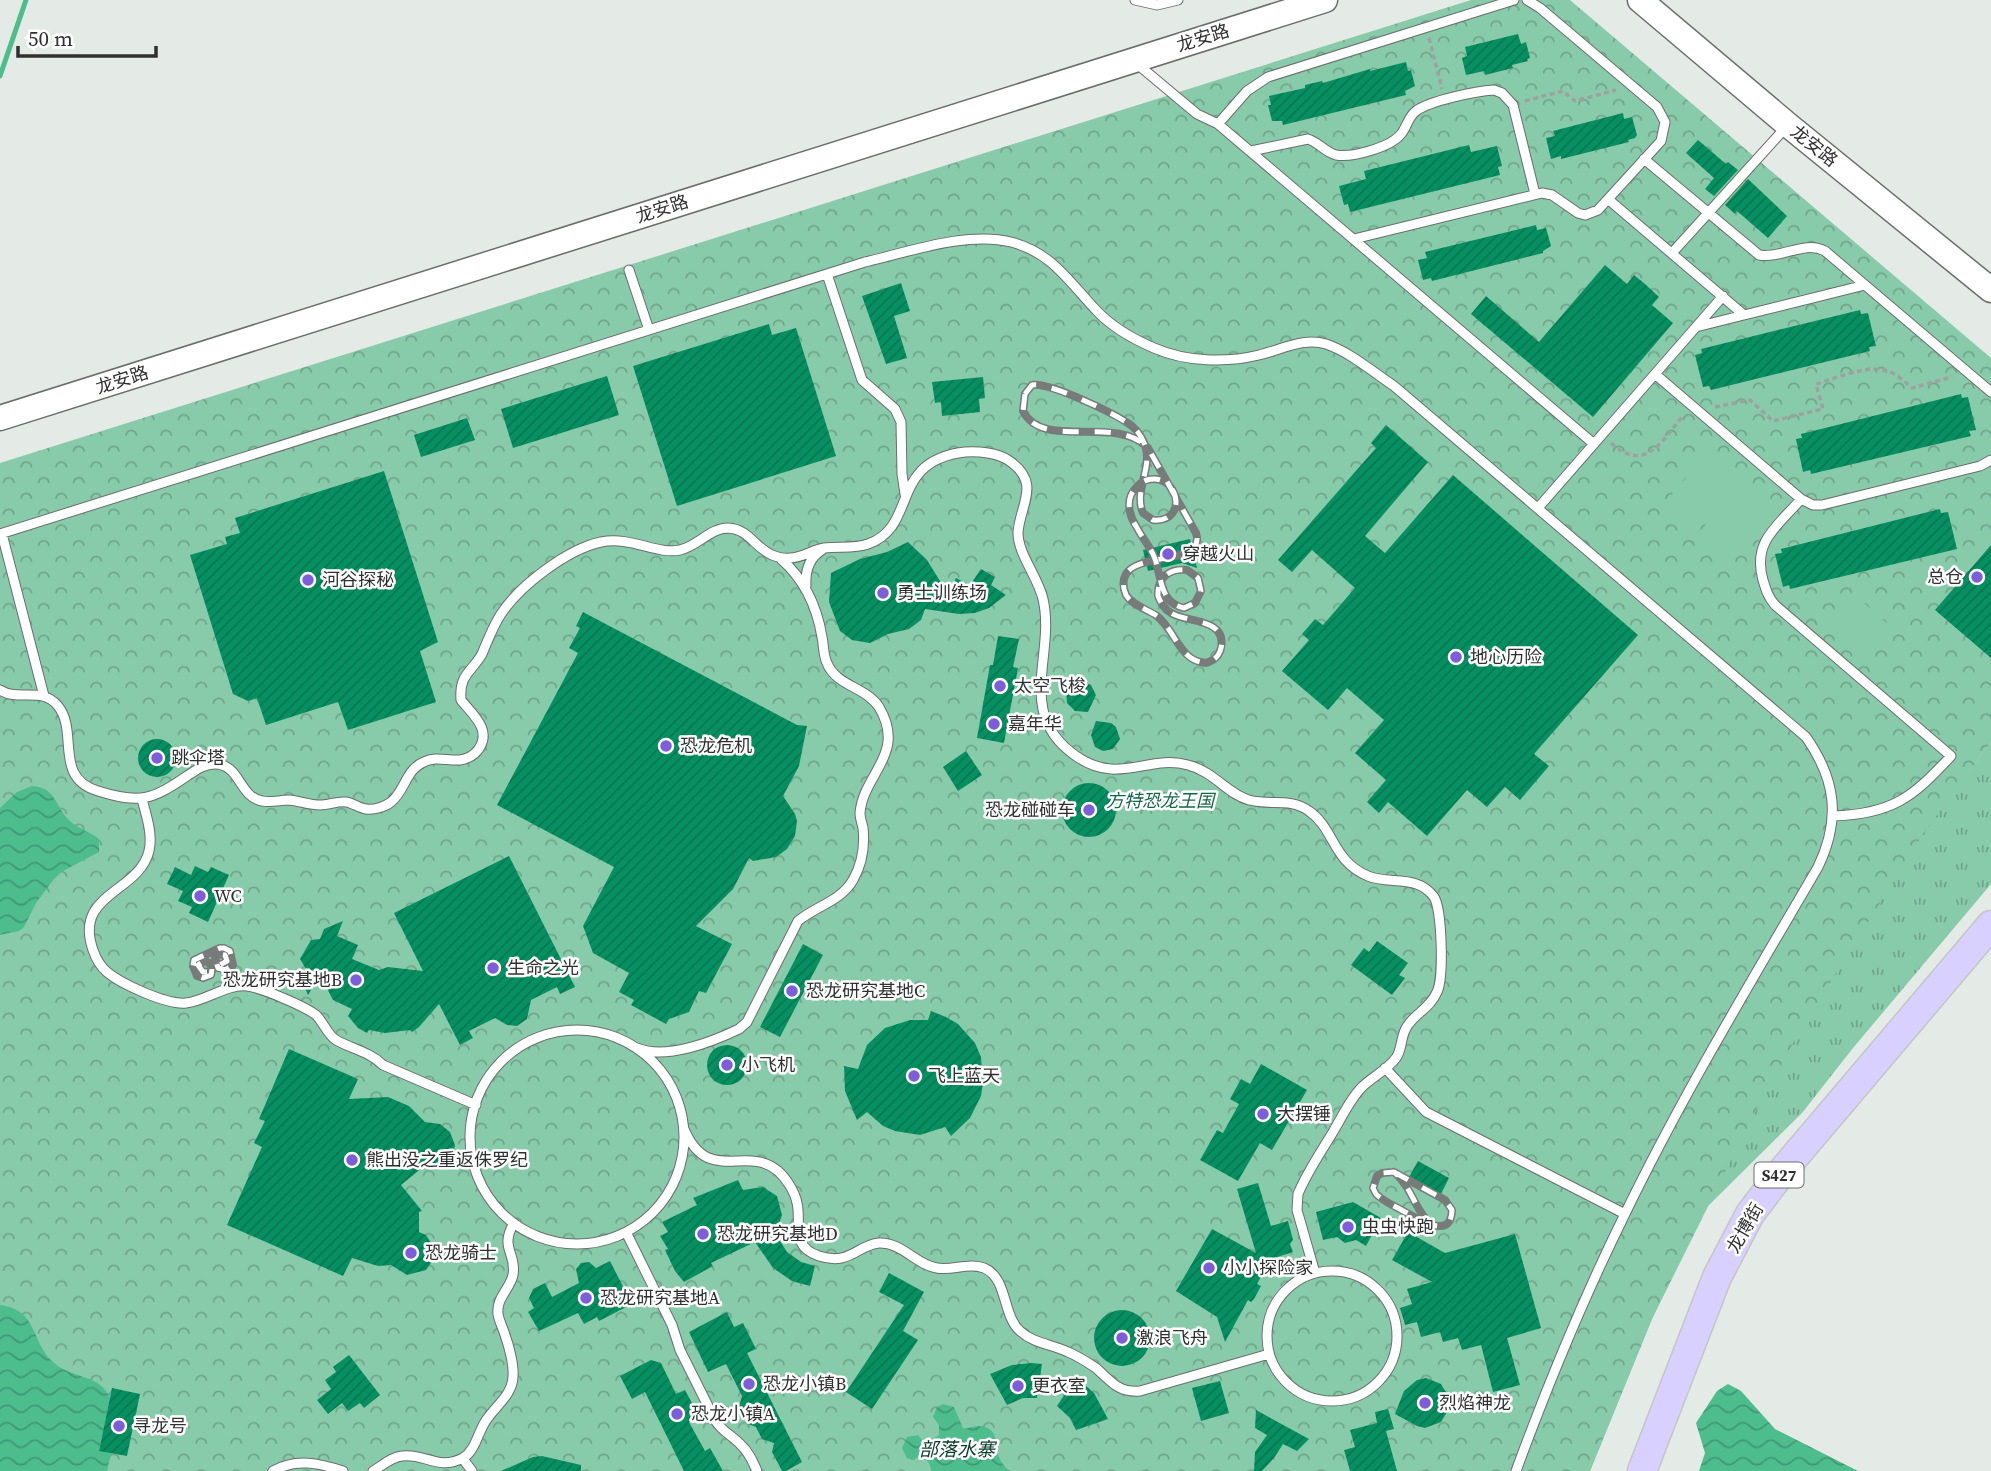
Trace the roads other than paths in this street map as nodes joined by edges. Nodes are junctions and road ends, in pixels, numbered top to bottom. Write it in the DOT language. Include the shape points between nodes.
graph roads {
  1 [pos="1135,0"];
  2 [pos="1178,0"];
  3 [pos="1325,0"];
  4 [pos="1514,0"];
  5 [pos="1527,0"];
  6 [pos="1640,0"];
  7 [pos="1133,60"];
  8 [pos="1218,124"];
  9 [pos="1788,125"];
  10 [pos="1251,151"];
  11 [pos="1644,159"];
  12 [pos="1535,194"];
  13 [pos="1609,200"];
  14 [pos="1708,212"];
  15 [pos="1354,239"];
  16 [pos="1672,253"];
  17 [pos="629,270"];
  18 [pos="827,274"];
  19 [pos="1865,285"];
  20 [pos="1991,290"];
  21 [pos="1723,296"];
  22 [pos="1744,315"];
  23 [pos="1696,327"];
  24 [pos="649,330"];
  25 [pos="1654,374"];
  26 [pos="1991,392"];
  27 [pos="0,418"];
  28 [pos="1594,444"];
  29 [pos="1991,460"];
  30 [pos="905,497"];
  31 [pos="1801,499"];
  32 [pos="1538,508"];
  33 [pos="1,534"];
  34 [pos="827,548"];
  35 [pos="779,558"];
  36 [pos="807,591"];
  37 [pos="0,690"];
  38 [pos="44,696"];
  39 [pos="142,799"];
  40 [pos="1833,816"];
  41 [pos="1991,925"];
  42 [pos="637,1048"];
  43 [pos="1385,1068"];
  44 [pos="476,1105"];
  45 [pos="684,1129"];
  46 [pos="1625,1214"];
  47 [pos="514,1223"];
  48 [pos="626,1232"];
  49 [pos="1315,1273"];
  50 [pos="1269,1354"];
  51 [pos="463,1458"];
  52 [pos="273,1471"];
  53 [pos="343,1471"];
  54 [pos="373,1471"];
  55 [pos="472,1471"];
  56 [pos="757,1471"];
  57 [pos="1516,1471"];
  58 [pos="1642,1471"];
  1 -- 2 [label="lane" via="1157,5"];
  3 -- 7 [label="main road, 龙安路"];
  4 -- 8 [label="lane" via="1268,77 1247,91"];
  5 -- 11 [label="lane" via="1657,107 1665,122 1664,134"];
  6 -- 9 [label="main road, 龙安路"];
  7 -- 8 [label="lane" via="1197,114"];
  7 -- 27 [label="main road, 龙安路"];
  8 -- 10 [label="lane"];
  9 -- 14 [label="lane"];
  9 -- 20 [label="main road, 龙安路"];
  10 -- 12 [label="lane" via="1308,139 1339,155 1384,146 1400,136 1417,110 1494,90 1513,105"];
  10 -- 15 [label="lane"];
  11 -- 13 [label="lane"];
  11 -- 14 [label="lane"];
  12 -- 13 [label="lane" via="1548,193 1585,215"];
  12 -- 15 [label="lane"];
  13 -- 16 [label="lane"];
  14 -- 16 [label="lane"];
  14 -- 19 [label="lane" via="1759,255 1770,257 1816,246"];
  15 -- 28 [label="lane"];
  16 -- 21 [label="lane"];
  17 -- 24 [label="lane"];
  18 -- 24 [label="lane"];
  18 -- 30 [label="lane" via="862,380 895,409 901,422"];
  18 -- 32 [label="lane" via="955,242 994,240 1042,256 1069,277 1110,323 1156,349 1196,359 1237,359 1293,344 1325,344 1394,386"];
  19 -- 22 [label="lane"];
  19 -- 26 [label="lane"];
  21 -- 22 [label="lane"];
  21 -- 23 [label="lane"];
  22 -- 23 [label="lane"];
  23 -- 25 [label="lane"];
  24 -- 33 [label="lane"];
  25 -- 28 [label="lane"];
  25 -- 31 [label="lane"];
  28 -- 32 [label="lane"];
  29 -- 31 [label="lane" via="1822,505"];
  30 -- 34 [label="lane" via="896,521 879,538 867,545"];
  30 -- 43 [label="lane" via="921,471 946,455 989,454 1019,470 1028,498 1019,544 1040,585 1046,616 1040,679 1043,707 1050,728 1073,754 1110,769 1191,765 1247,800 1295,803 1324,825 1341,857 1359,871 1418,884 1433,896 1440,913 1441,980 1432,1002 1408,1024 1397,1058"];
  31 -- 40 [label="lane" via="1760,549 1767,594 1951,756 1924,785 1888,808"];
  32 -- 40 [label="lane" via="1806,737 1827,772"];
  33 -- 38 [label="lane"];
  34 -- 35 [label="lane"];
  34 -- 36 [label="lane" via="808,567"];
  35 -- 36 [label="lane"];
  35 -- 39 [label="lane" via="748,534 728,528 682,550 615,541 586,547 556,561 510,602 463,678 461,700 481,725 481,747 468,758 420,763 387,805 366,809 346,802 260,801 245,791 233,771 218,764 206,765 164,792"];
  36 -- 42 [label="lane" via="832,674 878,706 887,730 885,758 860,814 864,842 859,869 844,892 798,921 747,1022 739,1029 669,1053"];
  37 -- 38 [label="lane"];
  38 -- 39 [label="lane" via="63,713 69,764 83,783 101,792"];
  39 -- 44 [label="lane" via="150,837 145,861 131,880 107,895 91,920 92,949 101,967 121,981 178,1004 237,987 256,988 309,1011 332,1037 383,1065"];
  40 -- 46 [label="lane" via="1828,846 1818,867 1716,1042"];
  41 -- 58 [label="main road, 龙博街 / S427" via="1750,1214 1717,1277"];
  42 -- 44 [label="lane" via="587,1031 544,1036 506,1058"];
  42 -- 45 [label="lane" via="672,1087"];
  43 -- 46 [label="lane" via="1426,1112"];
  43 -- 49 [label="lane" via="1355,1095 1298,1194 1297,1210"];
  44 -- 47 [label="lane" via="470,1136 476,1171 492,1202"];
  45 -- 48 [label="lane" via="683,1156 671,1188 649,1216"];
  45 -- 50 [label="lane" via="694,1149 710,1159 759,1163 778,1171 798,1203 797,1231 812,1254 844,1258 881,1243 936,1268 985,1269 998,1280 1020,1331 1078,1356 1119,1389 1140,1391"];
  46 -- 57 [label="lane" via="1583,1302"];
  47 -- 48 [label="lane" via="533,1235 568,1243 603,1241"];
  47 -- 51 [label="lane" via="507,1239 513,1274 498,1303 513,1377 503,1401 486,1419"];
  48 -- 56 [label="lane" via="715,1420 748,1452"];
  49 -- 50 [label="lane" via="1295,1282 1277,1301 1267,1327"];
  49 -- 50 [label="lane" via="1348,1272 1382,1293 1398,1331 1388,1370 1357,1396 1317,1399 1283,1378"];
  51 -- 54 [label="lane" via="435,1465 402,1456"];
  51 -- 55 [label="lane"];
  52 -- 53 [label="lane" via="303,1462"];
}
